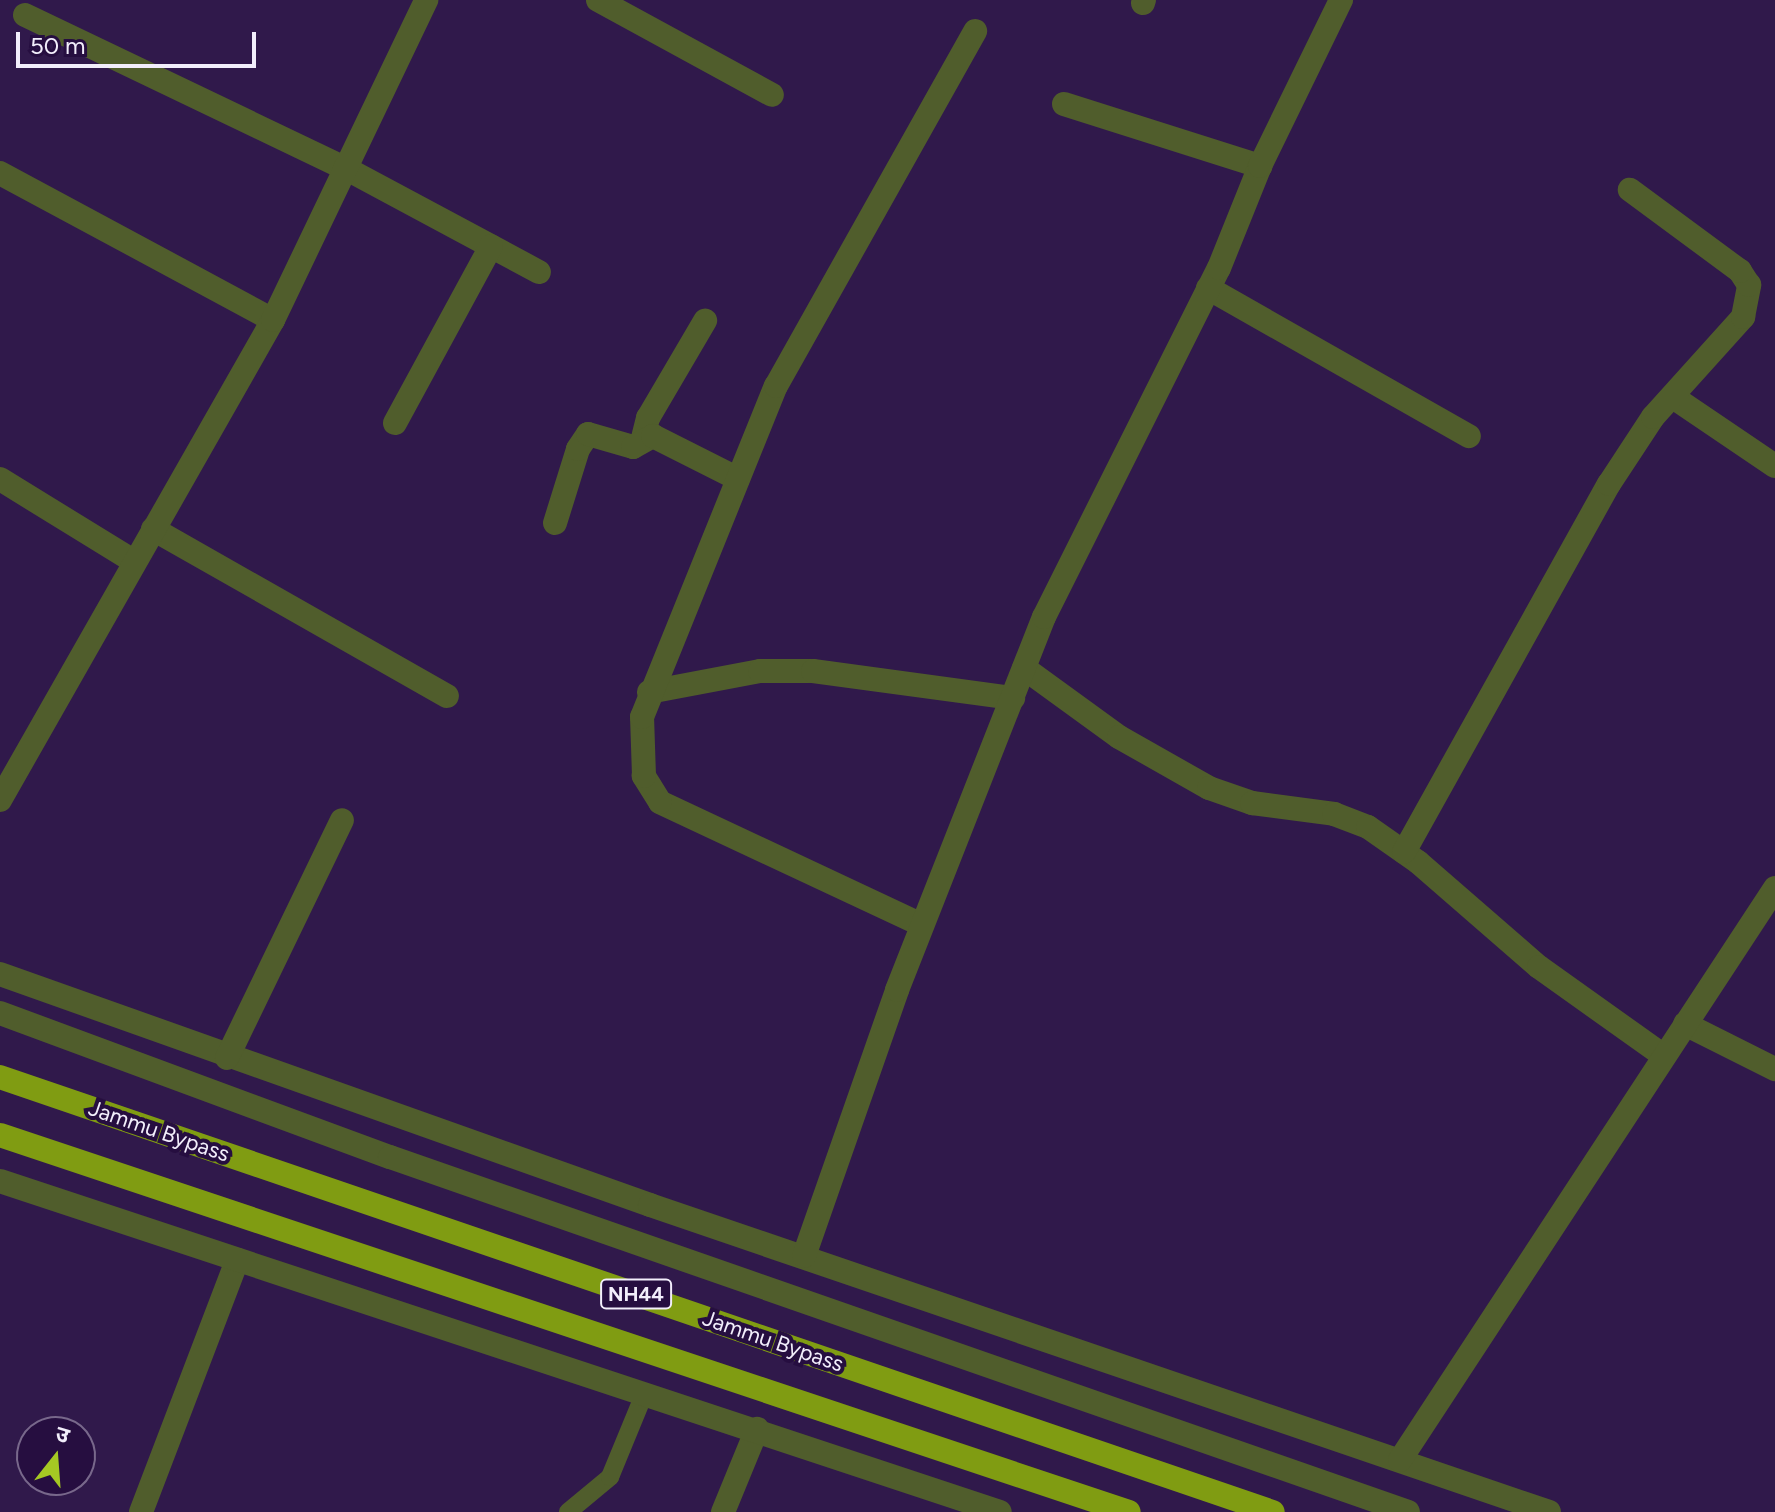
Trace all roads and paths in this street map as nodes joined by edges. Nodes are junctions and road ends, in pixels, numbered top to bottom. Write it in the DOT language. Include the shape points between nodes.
graph roads {
  1 [pos="426,0"];
  2 [pos="598,0"];
  3 [pos="1341,0"];
  4 [pos="25,15"];
  5 [pos="975,31"];
  6 [pos="772,95"];
  7 [pos="1064,104"];
  8 [pos="1260,166"];
  9 [pos="345,168"];
  10 [pos="0,173"];
  11 [pos="1630,190"];
  12 [pos="491,246"];
  13 [pos="539,272"];
  14 [pos="1208,288"];
  15 [pos="273,320"];
  16 [pos="705,321"];
  17 [pos="1673,397"];
  18 [pos="395,423"];
  19 [pos="1469,436"];
  20 [pos="643,438"];
  21 [pos="1775,466"];
  22 [pos="0,479"];
  23 [pos="738,479"];
  24 [pos="555,523"];
  25 [pos="153,529"];
  26 [pos="135,562"];
  27 [pos="1024,668"];
  28 [pos="649,692"];
  29 [pos="447,696"];
  30 [pos="1013,698"];
  31 [pos="0,800"];
  32 [pos="342,820"];
  33 [pos="1404,852"];
  34 [pos="1775,888"];
  35 [pos="922,925"];
  36 [pos="0,974"];
  37 [pos="0,1013"];
  38 [pos="1685,1024"];
  39 [pos="1664,1056"];
  40 [pos="227,1058"];
  41 [pos="1775,1069"];
  42 [pos="0,1077"];
  43 [pos="0,1135"];
  44 [pos="0,1181"];
  45 [pos="804,1256"];
  46 [pos="237,1260"];
  47 [pos="645,1392"];
  48 [pos="757,1429"];
  49 [pos="1400,1460"];
  50 [pos="141,1512"];
  51 [pos="568,1512"];
  52 [pos="723,1512"];
  53 [pos="1000,1512"];
  54 [pos="1129,1512"];
  55 [pos="1273,1512"];
  56 [pos="1408,1512"];
  57 [pos="1549,1512"];
  1 -- 9 [label="street"];
  2 -- 6 [label="street"];
  3 -- 8 [label="street"];
  4 -- 9 [label="street"];
  5 -- 23 [label="street" via="776,386"];
  7 -- 8 [label="street"];
  8 -- 14 [label="street"];
  9 -- 12 [label="street"];
  9 -- 15 [label="street"];
  10 -- 15 [label="street"];
  11 -- 17 [label="street" via="1726,258 1749,285 1743,317"];
  12 -- 13 [label="street"];
  12 -- 18 [label="street"];
  14 -- 19 [label="street"];
  14 -- 27 [label="street" via="1113,472"];
  15 -- 25 [label="street"];
  16 -- 20 [label="street" via="654,406"];
  17 -- 21 [label="street"];
  17 -- 33 [label="street" via="1653,417 1609,484"];
  20 -- 23 [label="street" via="660,438"];
  20 -- 24 [label="street" via="633,447 595,433 582,440"];
  22 -- 26 [label="street"];
  23 -- 28 [label="street"];
  25 -- 26 [label="street"];
  25 -- 29 [label="street"];
  26 -- 31 [label="street"];
  27 -- 30 [label="street"];
  27 -- 33 [label="street" via="1119,737 1209,788 1252,803 1355,820"];
  28 -- 30 [label="street" via="739,674 813,671"];
  28 -- 35 [label="street" via="641,752 644,776 660,802"];
  30 -- 35 [label="street"];
  32 -- 40 [label="street"];
  33 -- 39 [label="street" via="1539,967"];
  34 -- 38 [label="street"];
  35 -- 45 [label="street"];
  36 -- 40 [label="street"];
  37 -- 56 [label="street" via="390,1157"];
  38 -- 39 [label="street"];
  38 -- 41 [label="street"];
  39 -- 49 [label="street"];
  40 -- 45 [label="street"];
  42 -- 55 [label="highway, Jammu Bypass / NH44"];
  43 -- 54 [label="highway, NH44"];
  44 -- 46 [label="street"];
  45 -- 49 [label="street"];
  46 -- 47 [label="street"];
  46 -- 50 [label="street"];
  47 -- 48 [label="street"];
  47 -- 51 [label="lane" via="610,1477"];
  48 -- 52 [label="street"];
  48 -- 53 [label="street"];
  49 -- 57 [label="street"];
}
